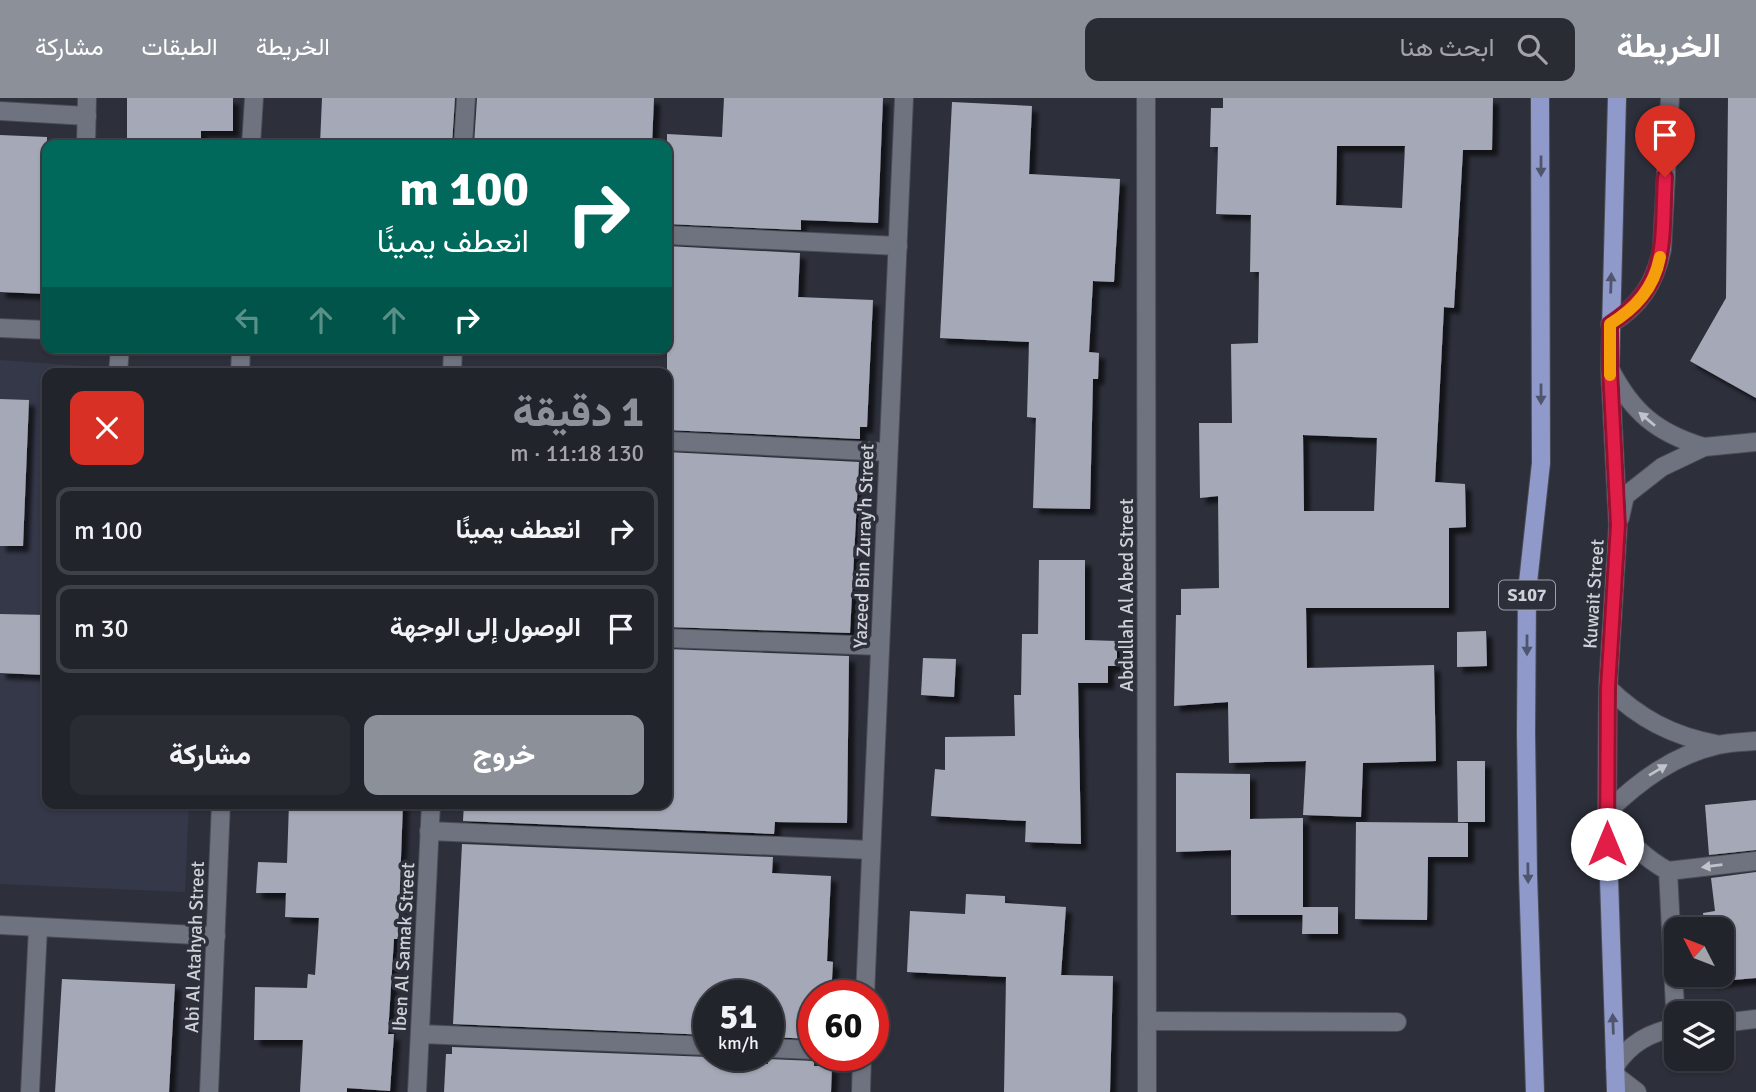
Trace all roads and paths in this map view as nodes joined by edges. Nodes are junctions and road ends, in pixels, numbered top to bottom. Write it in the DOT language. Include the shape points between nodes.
graph roads {
  1 [pos="254,98"];
  2 [pos="466,98"];
  3 [pos="904,98"];
  4 [pos="1146,98"];
  5 [pos="1541,98"];
  6 [pos="1617,98"];
  7 [pos="1670,98"];
  8 [pos="87,107"];
  9 [pos="0,111"];
  10 [pos="86,140"];
  11 [pos="251,140"];
  12 [pos="463,140"];
  13 [pos="672,235"];
  14 [pos="898,246"];
  15 [pos="1610,324"];
  16 [pos="0,328"];
  17 [pos="42,330"];
  18 [pos="1610,369"];
  19 [pos="672,441"];
  20 [pos="1756,442"];
  21 [pos="1704,447"];
  22 [pos="888,452"];
  23 [pos="1618,525"];
  24 [pos="672,638"];
  25 [pos="880,646"];
  26 [pos="1608,688"];
  27 [pos="1756,741"];
  28 [pos="1719,744"];
  29 [pos="221,809"];
  30 [pos="431,809"];
  31 [pos="1607,814"];
  32 [pos="429,831"];
  33 [pos="871,850"];
  34 [pos="1753,863"];
  35 [pos="1668,871"];
  36 [pos="0,925"];
  37 [pos="38,927"];
  38 [pos="216,936"];
  39 [pos="866,980"];
  40 [pos="1675,1001"];
  41 [pos="1756,1020"];
  42 [pos="1147,1021"];
  43 [pos="1397,1022"];
  44 [pos="1734,1022"];
  45 [pos="1664,1031"];
  46 [pos="420,1034"];
  47 [pos="693,1045"];
  48 [pos="862,1071"];
  49 [pos="1616,1078"];
  50 [pos="30,1092"];
  51 [pos="209,1092"];
  52 [pos="417,1092"];
  53 [pos="861,1092"];
  54 [pos="1147,1092"];
  55 [pos="1535,1092"];
  56 [pos="1637,1092"];
  1 -- 11 [label="street"];
  2 -- 12 [label="street"];
  3 -- 14 [label="street, Yazeed Bin Zuray'h Street"];
  4 -- 42 [label="street, Abdullah Al Abed Street"];
  5 -- 55 [label="main road, S107, one-way" via="1541,463 1527,592 1526,733"];
  15 -- 6 [label="main road, Kuwait Street, one-way"];
  7 -- 15 [label="street" via="1658,268 1640,301"];
  8 -- 9 [label="street"];
  8 -- 10 [label="street"];
  13 -- 14 [label="street"];
  14 -- 22 [label="street, Yazeed Bin Zuray'h Street"];
  15 -- 18 [label="main road, Kuwait Street"];
  16 -- 17 [label="street"];
  21 -- 18 [label="street, one-way" via="1679,439 1647,419"];
  18 -- 23 [label="main road, Kuwait Street"];
  19 -- 22 [label="street"];
  20 -- 21 [label="street"];
  21 -- 23 [label="street" via="1662,467 1625,496"];
  22 -- 25 [label="street, Yazeed Bin Zuray'h Street"];
  23 -- 26 [label="main road, Kuwait Street"];
  24 -- 25 [label="street"];
  25 -- 33 [label="street, Yazeed Bin Zuray'h Street"];
  26 -- 28 [label="street" via="1647,720 1670,732"];
  26 -- 31 [label="main road, Kuwait Street"];
  27 -- 28 [label="street"];
  31 -- 28 [label="street, one-way" via="1658,770"];
  29 -- 38 [label="street, Abi Al Atahyah Street"];
  30 -- 32 [label="street, Iben Al Samak Street"];
  31 -- 35 [label="street" via="1635,849"];
  49 -- 31 [label="main road, Kuwait Street, one-way"];
  32 -- 33 [label="street"];
  32 -- 46 [label="street, Iben Al Samak Street"];
  33 -- 39 [label="street, Yazeed Bin Zuray'h Street"];
  34 -- 35 [label="street, one-way"];
  35 -- 40 [label="street"];
  36 -- 37 [label="street"];
  37 -- 38 [label="street"];
  37 -- 50 [label="street"];
  38 -- 51 [label="street, Abi Al Atahyah Street"];
  41 -- 44 [label="street"];
  42 -- 43 [label="street"];
  42 -- 54 [label="street, Abdullah Al Abed Street"];
  45 -- 49 [label="street" via="1624,1051"];
  46 -- 47 [label="street"];
  46 -- 52 [label="street, Iben Al Samak Street"];
  48 -- 53 [label="street"];
  49 -- 56 [label="street"];
}
